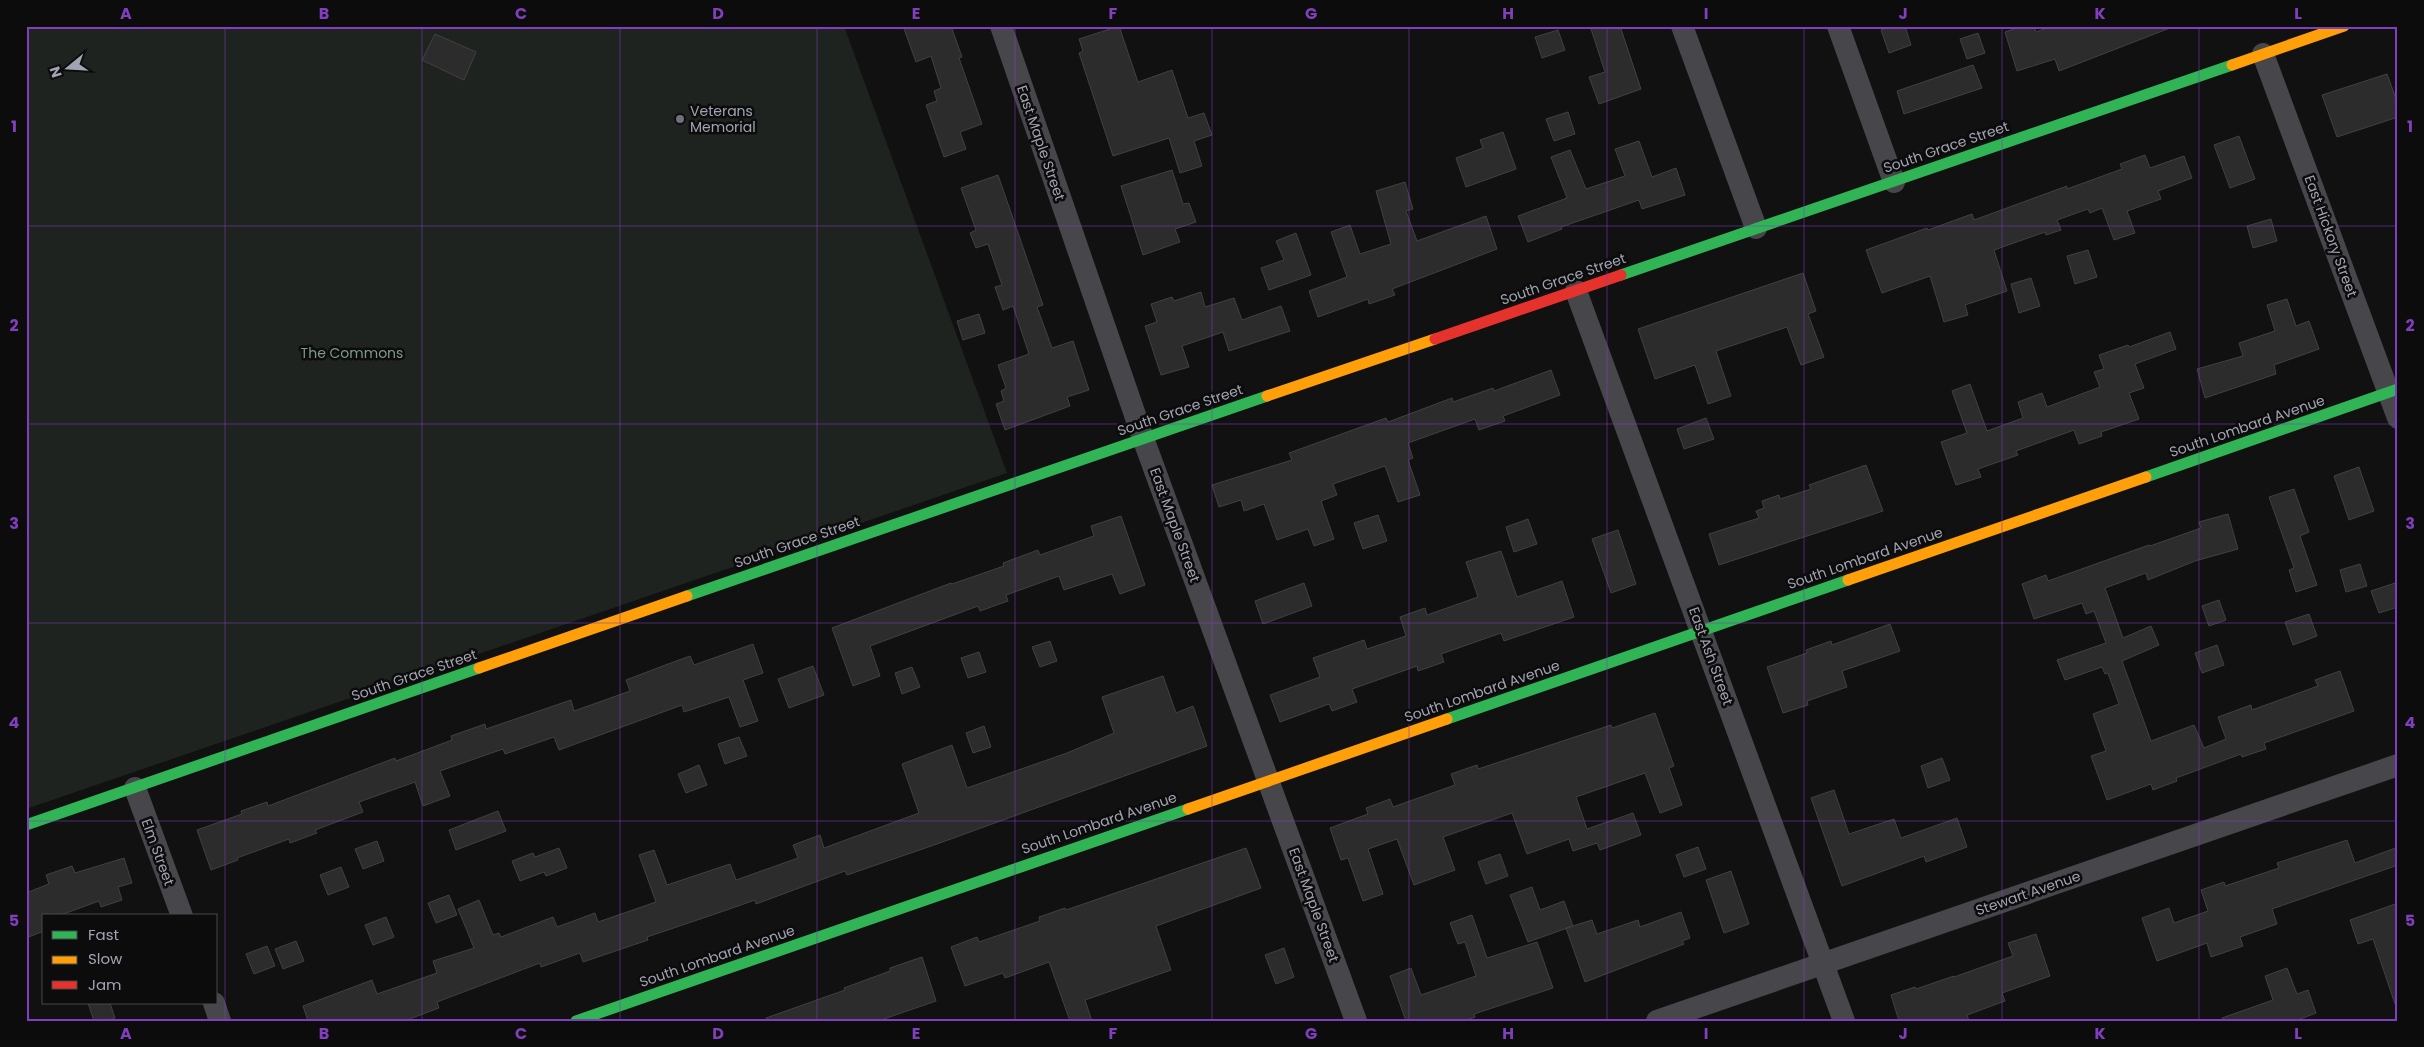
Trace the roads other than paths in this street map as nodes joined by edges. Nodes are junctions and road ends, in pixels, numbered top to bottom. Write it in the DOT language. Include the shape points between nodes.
graph roads {
  1 [pos="1001,26"];
  2 [pos="1682,26"];
  3 [pos="1838,26"];
  4 [pos="2344,26"];
  5 [pos="2264,54"];
  6 [pos="1894,182"];
  7 [pos="1756,228"];
  8 [pos="1576,291"];
  9 [pos="2393,391"];
  10 [pos="2398,418"];
  11 [pos="1143,438"];
  12 [pos="1702,631"];
  13 [pos="2398,765"];
  14 [pos="1268,780"];
  15 [pos="135,788"];
  16 [pos="26,825"];
  17 [pos="181,914"];
  18 [pos="1823,964"];
  19 [pos="214,1004"];
  20 [pos="220,1021"];
  21 [pos="576,1021"];
  22 [pos="1356,1021"];
  23 [pos="1657,1021"];
  24 [pos="1844,1021"];
  1 -- 11 [label="street, East Maple Street"];
  2 -- 7 [label="street"];
  3 -- 6 [label="street"];
  4 -- 5 [label="street, South Grace Street"];
  5 -- 6 [label="street, South Grace Street"];
  5 -- 9 [label="street, East Hickory Street"];
  6 -- 7 [label="street, South Grace Street"];
  7 -- 8 [label="street, South Grace Street"];
  8 -- 11 [label="street, South Grace Street"];
  8 -- 12 [label="street, East Ash Street"];
  9 -- 10 [label="street, East Hickory Street"];
  9 -- 12 [label="street, South Lombard Avenue"];
  11 -- 14 [label="street, East Maple Street"];
  11 -- 15 [label="street, South Grace Street"];
  12 -- 14 [label="street, South Lombard Avenue"];
  12 -- 18 [label="street, East Ash Street"];
  13 -- 18 [label="street, Stewart Avenue"];
  14 -- 21 [label="street, South Lombard Avenue"];
  14 -- 22 [label="street, East Maple Street"];
  15 -- 16 [label="street, South Grace Street"];
  15 -- 17 [label="street, Elm Street"];
  18 -- 23 [label="street, Stewart Avenue"];
  18 -- 24 [label="street, East Ash Street"];
  19 -- 20 [label="street"];
}
